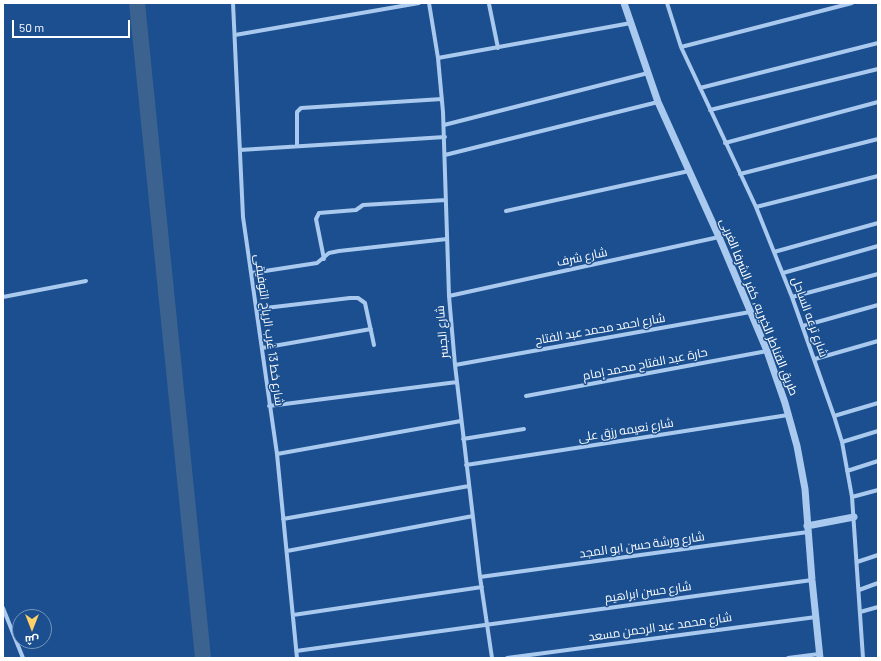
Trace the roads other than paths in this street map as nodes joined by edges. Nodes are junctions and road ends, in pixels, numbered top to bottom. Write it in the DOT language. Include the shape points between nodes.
graph roads {
  1 [pos="233,3"];
  2 [pos="418,3"];
  3 [pos="428,3"];
  4 [pos="624,3"];
  5 [pos="666,3"];
  6 [pos="852,3"];
  7 [pos="489,4"];
  8 [pos="631,23"];
  9 [pos="234,35"];
  10 [pos="878,43"];
  11 [pos="681,47"];
  12 [pos="498,48"];
  13 [pos="438,58"];
  14 [pos="878,69"];
  15 [pos="648,73"];
  16 [pos="700,88"];
  17 [pos="442,99"];
  18 [pos="658,102"];
  19 [pos="878,102"];
  20 [pos="710,110"];
  21 [pos="444,125"];
  22 [pos="445,137"];
  23 [pos="878,139"];
  24 [pos="725,143"];
  25 [pos="297,146"];
  26 [pos="240,150"];
  27 [pos="446,155"];
  28 [pos="690,171"];
  29 [pos="740,174"];
  30 [pos="878,176"];
  31 [pos="446,200"];
  32 [pos="756,207"];
  33 [pos="506,210"];
  34 [pos="878,223"];
  35 [pos="720,237"];
  36 [pos="447,239"];
  37 [pos="878,246"];
  38 [pos="774,252"];
  39 [pos="324,259"];
  40 [pos="252,273"];
  41 [pos="783,273"];
  42 [pos="878,274"];
  43 [pos="86,280"];
  44 [pos="449,296"];
  45 [pos="3,297"];
  46 [pos="792,297"];
  47 [pos="878,305"];
  48 [pos="258,309"];
  49 [pos="750,312"];
  50 [pos="803,326"];
  51 [pos="371,329"];
  52 [pos="878,341"];
  53 [pos="374,345"];
  54 [pos="262,348"];
  55 [pos="767,351"];
  56 [pos="815,359"];
  57 [pos="455,365"];
  58 [pos="457,382"];
  59 [pos="526,396"];
  60 [pos="878,403"];
  61 [pos="269,406"];
  62 [pos="789,415"];
  63 [pos="834,416"];
  64 [pos="461,421"];
  65 [pos="524,429"];
  66 [pos="878,432"];
  67 [pos="463,439"];
  68 [pos="842,442"];
  69 [pos="276,454"];
  70 [pos="878,461"];
  71 [pos="466,465"];
  72 [pos="847,471"];
  73 [pos="469,486"];
  74 [pos="878,490"];
  75 [pos="852,497"];
  76 [pos="473,516"];
  77 [pos="854,517"];
  78 [pos="283,519"];
  79 [pos="807,529"];
  80 [pos="287,551"];
  81 [pos="878,555"];
  82 [pos="857,562"];
  83 [pos="480,577"];
  84 [pos="812,580"];
  85 [pos="878,584"];
  86 [pos="482,587"];
  87 [pos="858,590"];
  88 [pos="878,607"];
  89 [pos="3,608"];
  90 [pos="860,612"];
  91 [pos="293,615"];
  92 [pos="816,617"];
  93 [pos="487,624"];
  94 [pos="296,651"];
  95 [pos="820,656"];
  96 [pos="23,658"];
  97 [pos="297,658"];
  98 [pos="492,658"];
  99 [pos="507,658"];
  100 [pos="788,658"];
  101 [pos="863,658"];
  1 -- 9 [label="street, شارع خط 13 غرب الرياح التوفيقى"];
  2 -- 9 [label="street"];
  3 -- 13 [label="street, شارع الجسر"];
  4 -- 8 [label="street, طريق القناطر الخيريه, كفر الشرفا الغربى"];
  5 -- 11 [label="street, شارع ترعه الساحل"];
  6 -- 11 [label="street"];
  7 -- 12 [label="street"];
  8 -- 12 [label="street"];
  8 -- 15 [label="street, طريق القناطر الخيريه, كفر الشرفا الغربى"];
  9 -- 26 [label="street, شارع خط 13 غرب الرياح التوفيقى"];
  10 -- 16 [label="street"];
  11 -- 16 [label="street, شارع ترعه الساحل"];
  12 -- 13 [label="street"];
  13 -- 17 [label="street, شارع الجسر"];
  14 -- 20 [label="street"];
  15 -- 18 [label="street, طريق القناطر الخيريه, كفر الشرفا الغربى"];
  15 -- 21 [label="street"];
  16 -- 20 [label="street, شارع ترعه الساحل"];
  17 -- 21 [label="street, شارع الجسر"];
  17 -- 25 [label="street" via="301,108 297,112"];
  18 -- 27 [label="street"];
  18 -- 28 [label="street, طريق القناطر الخيريه, كفر الشرفا الغربى"];
  19 -- 24 [label="street"];
  20 -- 24 [label="street, شارع ترعه الساحل"];
  21 -- 22 [label="street, شارع الجسر"];
  22 -- 25 [label="street"];
  22 -- 27 [label="street, شارع الجسر"];
  23 -- 29 [label="street"];
  24 -- 29 [label="street, شارع ترعه الساحل"];
  25 -- 26 [label="street"];
  26 -- 40 [label="street, شارع خط 13 غرب الرياح التوفيقى" via="243,217"];
  27 -- 31 [label="street, شارع الجسر"];
  28 -- 33 [label="street"];
  28 -- 35 [label="street, طريق القناطر الخيريه, كفر الشرفا الغربى"];
  29 -- 32 [label="street, شارع ترعه الساحل"];
  30 -- 32 [label="street"];
  31 -- 36 [label="street, شارع الجسر"];
  31 -- 39 [label="street" via="363,204 354,210 319,213 316,219"];
  32 -- 38 [label="street, شارع ترعه الساحل"];
  34 -- 38 [label="street"];
  35 -- 44 [label="street, شارع شرف"];
  35 -- 49 [label="street, طريق القناطر الخيريه, كفر الشرفا الغربى"];
  36 -- 39 [label="street" via="339,251 329,253"];
  36 -- 44 [label="street, شارع الجسر"];
  37 -- 41 [label="street"];
  38 -- 41 [label="street, شارع ترعه الساحل"];
  39 -- 40 [label="street" via="317,263"];
  40 -- 48 [label="street, شارع خط 13 غرب الرياح التوفيقى"];
  41 -- 46 [label="street, شارع ترعه الساحل"];
  42 -- 46 [label="street"];
  43 -- 45 [label="street"];
  44 -- 57 [label="street, شارع الجسر"];
  46 -- 50 [label="street, شارع ترعه الساحل"];
  47 -- 50 [label="street"];
  48 -- 51 [label="street" via="354,297 364,303"];
  48 -- 54 [label="street, شارع خط 13 غرب الرياح التوفيقى"];
  49 -- 55 [label="street, طريق القناطر الخيريه, كفر الشرفا الغربى"];
  49 -- 57 [label="street, شارع احمد محمد عبد الفتاح"];
  50 -- 56 [label="street, شارع ترعه الساحل"];
  51 -- 53 [label="street"];
  51 -- 54 [label="street"];
  52 -- 56 [label="street"];
  54 -- 61 [label="street, شارع خط 13 غرب الرياح التوفيقى"];
  55 -- 59 [label="street, حارة عبد الفتاح محمد إمام"];
  55 -- 62 [label="street, طريق القناطر الخيريه, كفر الشرفا الغربى"];
  56 -- 63 [label="street, شارع ترعه الساحل"];
  57 -- 58 [label="street, شارع الجسر"];
  58 -- 61 [label="street"];
  58 -- 64 [label="street, شارع الجسر"];
  60 -- 63 [label="street"];
  61 -- 69 [label="street, شارع خط 13 غرب الرياح التوفيقى"];
  62 -- 71 [label="street, شارع نعيمه رزق على"];
  62 -- 79 [label="street, طريق القناطر الخيريه, كفر الشرفا الغربى" via="798,446 805,490"];
  63 -- 68 [label="street, شارع ترعه الساحل"];
  64 -- 67 [label="street, شارع الجسر"];
  64 -- 69 [label="street"];
  65 -- 67 [label="street"];
  66 -- 68 [label="street"];
  67 -- 71 [label="street, شارع الجسر"];
  68 -- 72 [label="street, شارع ترعه الساحل"];
  69 -- 78 [label="street, شارع خط 13 غرب الرياح التوفيقى"];
  70 -- 72 [label="street"];
  71 -- 73 [label="street, شارع الجسر"];
  72 -- 75 [label="street, شارع ترعه الساحل"];
  73 -- 76 [label="street, شارع الجسر"];
  73 -- 78 [label="street"];
  74 -- 75 [label="street"];
  75 -- 77 [label="street, شارع ترعه الساحل"];
  76 -- 80 [label="street"];
  76 -- 83 [label="street, شارع الجسر"];
  77 -- 79 [label="street"];
  77 -- 82 [label="street, شارع ترعه الساحل"];
  78 -- 80 [label="street, شارع خط 13 غرب الرياح التوفيقى"];
  79 -- 83 [label="street, شارع ورشة حسن ابو المجد"];
  79 -- 84 [label="street, طريق القناطر الخيريه, كفر الشرفا الغربى"];
  80 -- 91 [label="street, شارع خط 13 غرب الرياح التوفيقى"];
  81 -- 82 [label="street"];
  82 -- 87 [label="street, شارع ترعه الساحل"];
  83 -- 86 [label="street, شارع الجسر"];
  84 -- 92 [label="street, طريق القناطر الخيريه, كفر الشرفا الغربى"];
  84 -- 93 [label="street, شارع حسن ابراهيم"];
  85 -- 87 [label="street"];
  86 -- 91 [label="street"];
  86 -- 93 [label="street, شارع الجسر"];
  87 -- 90 [label="street, شارع ترعه الساحل"];
  88 -- 90 [label="street"];
  89 -- 96 [label="street"];
  90 -- 101 [label="street, شارع ترعه الساحل"];
  91 -- 94 [label="street, شارع خط 13 غرب الرياح التوفيقى"];
  92 -- 95 [label="street, طريق القناطر الخيريه, كفر الشرفا الغربى"];
  92 -- 99 [label="street, شارع محمد عبد الرحمن مسعد"];
  93 -- 94 [label="street, شارع حسن ابراهيم"];
  93 -- 98 [label="street, شارع الجسر"];
  94 -- 97 [label="street, شارع خط 13 غرب الرياح التوفيقى"];
  95 -- 100 [label="street"];
}
